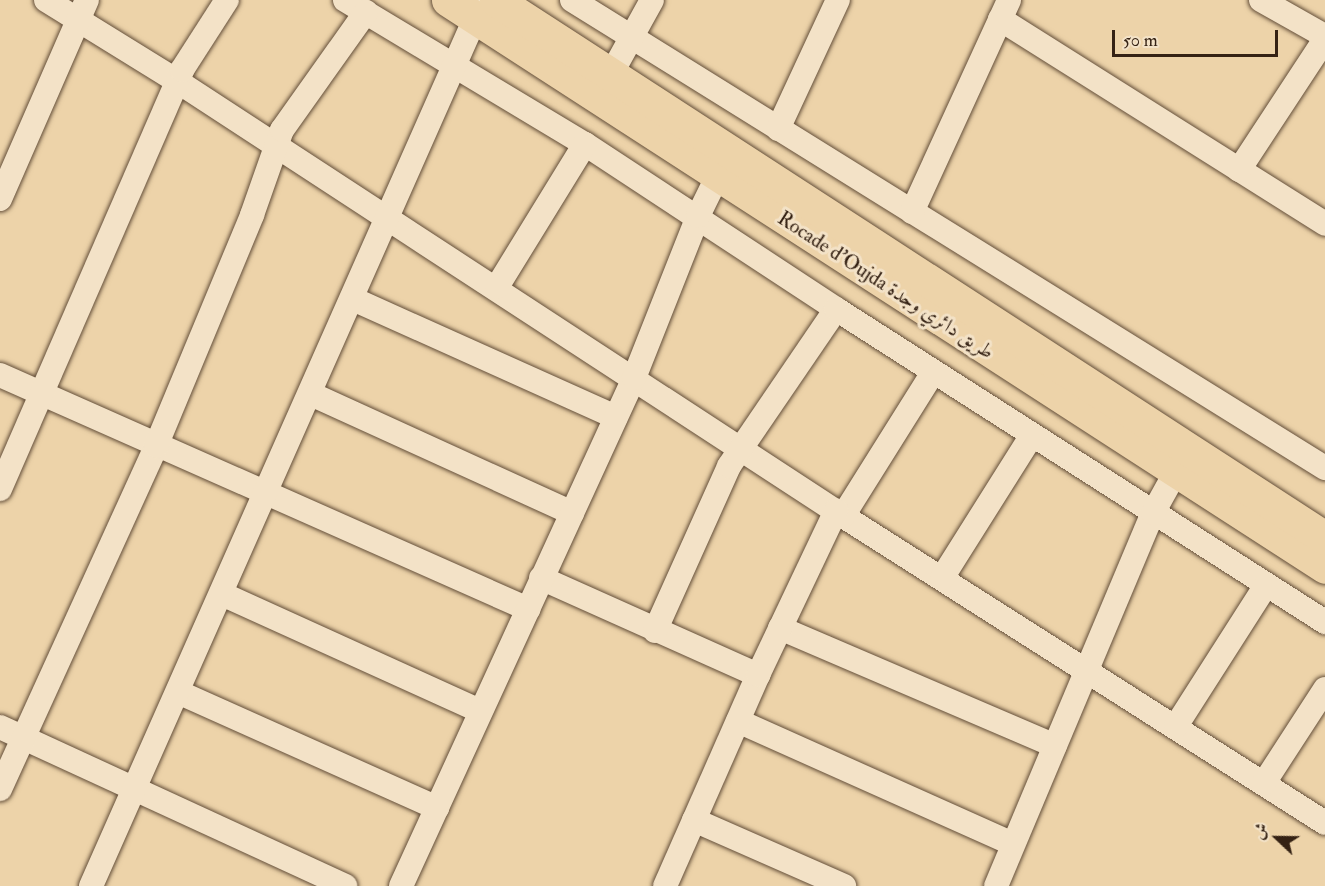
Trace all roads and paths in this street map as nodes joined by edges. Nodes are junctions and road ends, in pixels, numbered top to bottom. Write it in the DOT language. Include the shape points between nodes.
graph roads {
  1 [pos="46,0"];
  2 [pos="227,0"];
  3 [pos="345,0"];
  4 [pos="448,0"];
  5 [pos="572,0"];
  6 [pos="652,0"];
  7 [pos="838,0"];
  8 [pos="1261,0"];
  9 [pos="485,6"];
  10 [pos="83,10"];
  11 [pos="1004,10"];
  12 [pos="366,12"];
  13 [pos="631,37"];
  14 [pos="1325,37"];
  15 [pos="454,67"];
  16 [pos="177,81"];
  17 [pos="605,86"];
  18 [pos="778,129"];
  19 [pos="585,144"];
  20 [pos="275,146"];
  21 [pos="1239,170"];
  22 [pos="718,175"];
  23 [pos="757,185"];
  24 [pos="0,199"];
  25 [pos="912,212"];
  26 [pos="698,216"];
  27 [pos="387,219"];
  28 [pos="1325,224"];
  29 [pos="497,287"];
  30 [pos="352,299"];
  31 [pos="836,309"];
  32 [pos="932,374"];
  33 [pos="0,375"];
  34 [pos="634,378"];
  35 [pos="42,394"];
  36 [pos="311,394"];
  37 [pos="616,417"];
  38 [pos="1032,435"];
  39 [pos="156,446"];
  40 [pos="744,448"];
  41 [pos="1182,461"];
  42 [pos="1325,468"];
  43 [pos="0,489"];
  44 [pos="267,495"];
  45 [pos="572,513"];
  46 [pos="1153,513"];
  47 [pos="840,514"];
  48 [pos="1325,538"];
  49 [pos="1325,567"];
  50 [pos="541,578"];
  51 [pos="942,578"];
  52 [pos="1266,585"];
  53 [pos="222,594"];
  54 [pos="528,609"];
  55 [pos="1325,622"];
  56 [pos="780,628"];
  57 [pos="655,631"];
  58 [pos="1088,669"];
  59 [pos="758,675"];
  60 [pos="1325,689"];
  61 [pos="178,692"];
  62 [pos="480,711"];
  63 [pos="738,721"];
  64 [pos="0,726"];
  65 [pos="1176,726"];
  66 [pos="23,737"];
  67 [pos="1055,746"];
  68 [pos="1264,783"];
  69 [pos="135,788"];
  70 [pos="0,789"];
  71 [pos="436,808"];
  72 [pos="694,820"];
  73 [pos="1325,823"];
  74 [pos="1013,844"];
  75 [pos="91,886"];
  76 [pos="345,886"];
  77 [pos="401,886"];
  78 [pos="665,886"];
  79 [pos="844,886"];
  80 [pos="996,886"];
  1 -- 10 [label="street"];
  2 -- 16 [label="street"];
  3 -- 12 [label="street"];
  4 -- 9 [label="highway, Rocade d'Oujda طريق دائري وجدة"];
  5 -- 13 [label="street"];
  6 -- 13 [label="street"];
  7 -- 18 [label="street"];
  8 -- 14 [label="street"];
  9 -- 15 [label="street"];
  9 -- 17 [label="highway, Rocade d'Oujda طريق دائري وجدة"];
  10 -- 16 [label="street"];
  10 -- 24 [label="street"];
  11 -- 21 [label="street"];
  11 -- 25 [label="street"];
  12 -- 15 [label="street"];
  12 -- 20 [label="street" via="289,119"];
  13 -- 17 [label="street"];
  13 -- 18 [label="street"];
  14 -- 21 [label="street"];
  15 -- 19 [label="street"];
  15 -- 27 [label="street"];
  16 -- 20 [label="street"];
  16 -- 35 [label="street"];
  17 -- 22 [label="highway, Rocade d'Oujda طريق دائري وجدة"];
  17 -- 23 [label="highway, Rocade d'Oujda طريق دائري وجدة"];
  18 -- 25 [label="street"];
  19 -- 26 [label="street"];
  19 -- 29 [label="street"];
  20 -- 27 [label="street"];
  20 -- 39 [label="street" via="252,215"];
  21 -- 28 [label="street"];
  22 -- 23 [label="highway, Rocade d'Oujda طريق دائري وجدة"];
  22 -- 26 [label="street"];
  23 -- 41 [label="highway, Rocade d'Oujda طريق دائري وجدة"];
  25 -- 42 [label="street"];
  26 -- 31 [label="street"];
  26 -- 34 [label="street"];
  27 -- 29 [label="street"];
  27 -- 30 [label="street"];
  29 -- 34 [label="street"];
  30 -- 36 [label="street"];
  30 -- 37 [label="street"];
  31 -- 32 [label="street"];
  31 -- 40 [label="street"];
  32 -- 38 [label="street"];
  32 -- 47 [label="street"];
  33 -- 35 [label="street"];
  34 -- 37 [label="street"];
  34 -- 40 [label="street"];
  35 -- 39 [label="street"];
  35 -- 43 [label="street"];
  36 -- 44 [label="street"];
  36 -- 45 [label="street"];
  37 -- 45 [label="street"];
  38 -- 46 [label="street"];
  38 -- 51 [label="street"];
  39 -- 44 [label="street"];
  39 -- 66 [label="street"];
  40 -- 47 [label="street"];
  40 -- 57 [label="street" via="729,466"];
  41 -- 46 [label="street"];
  41 -- 48 [label="highway, Rocade d'Oujda طريق دائري وجدة"];
  41 -- 49 [label="highway, Rocade d'Oujda طريق دائري وجدة"];
  44 -- 53 [label="street"];
  44 -- 54 [label="street"];
  45 -- 50 [label="street"];
  46 -- 52 [label="street"];
  46 -- 58 [label="street"];
  47 -- 51 [label="street"];
  47 -- 56 [label="street"];
  50 -- 54 [label="street"];
  50 -- 57 [label="street"];
  51 -- 58 [label="street"];
  52 -- 55 [label="street"];
  52 -- 65 [label="street"];
  53 -- 61 [label="street"];
  53 -- 62 [label="street"];
  54 -- 62 [label="street"];
  56 -- 59 [label="street"];
  56 -- 67 [label="street"];
  57 -- 59 [label="street"];
  58 -- 65 [label="street"];
  58 -- 67 [label="street"];
  59 -- 63 [label="street"];
  60 -- 68 [label="street"];
  61 -- 69 [label="street"];
  61 -- 71 [label="street"];
  62 -- 71 [label="street"];
  63 -- 72 [label="street"];
  63 -- 74 [label="street"];
  64 -- 66 [label="street"];
  65 -- 68 [label="street"];
  66 -- 69 [label="street"];
  66 -- 70 [label="street"];
  67 -- 74 [label="street"];
  68 -- 73 [label="street"];
  69 -- 75 [label="street"];
  69 -- 76 [label="street"];
  71 -- 77 [label="street"];
  72 -- 78 [label="street"];
  72 -- 79 [label="street"];
  74 -- 80 [label="street"];
}
